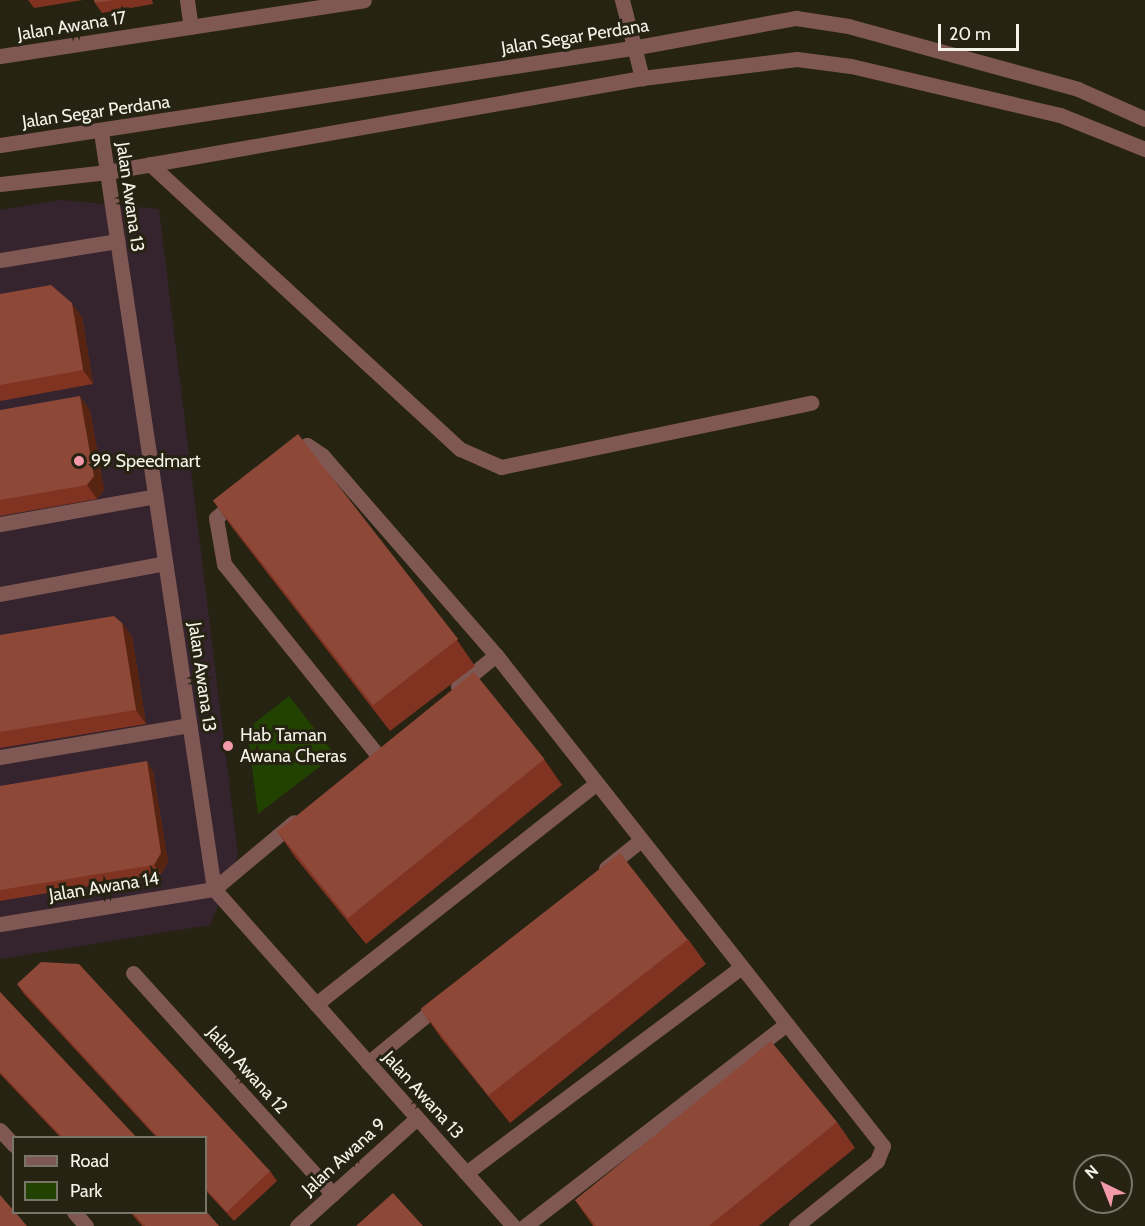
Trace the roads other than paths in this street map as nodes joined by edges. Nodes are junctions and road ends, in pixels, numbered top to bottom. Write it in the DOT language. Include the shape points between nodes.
graph roads {
  1 [pos="187,0"];
  2 [pos="364,0"];
  3 [pos="622,0"];
  4 [pos="192,27"];
  5 [pos="633,48"];
  6 [pos="0,56"];
  7 [pos="642,78"];
  8 [pos="1145,119"];
  9 [pos="101,132"];
  10 [pos="0,145"];
  11 [pos="1145,149"];
  12 [pos="150,164"];
  13 [pos="107,172"];
  14 [pos="0,184"];
  15 [pos="117,241"];
  16 [pos="0,260"];
  17 [pos="811,403"];
  18 [pos="276,466"];
  19 [pos="251,488"];
  20 [pos="155,496"];
  21 [pos="0,524"];
  22 [pos="165,563"];
  23 [pos="0,594"];
  24 [pos="496,655"];
  25 [pos="450,693"];
  26 [pos="189,725"];
  27 [pos="377,754"];
  28 [pos="0,757"];
  29 [pos="597,783"];
  30 [pos="304,814"];
  31 [pos="641,840"];
  32 [pos="596,877"];
  33 [pos="214,889"];
  34 [pos="0,924"];
  35 [pos="741,967"];
  36 [pos="133,974"];
  37 [pos="450,996"];
  38 [pos="316,1004"];
  39 [pos="786,1024"];
  40 [pos="368,1063"];
  41 [pos="417,1118"];
  42 [pos="466,1173"];
  43 [pos="333,1194"];
  44 [pos="76,1214"];
  45 [pos="87,1226"];
  46 [pos="297,1226"];
  47 [pos="513,1226"];
  48 [pos="525,1226"];
  49 [pos="796,1226"];
  1 -- 4 [label="street"];
  2 -- 4 [label="street, Jalan Awana 17"];
  3 -- 5 [label="street"];
  4 -- 6 [label="street, Jalan Awana 17"];
  5 -- 7 [label="street"];
  5 -- 8 [label="street, Jalan Segar Perdana" via="796,18 848,26 1078,89"];
  5 -- 9 [label="street, Jalan Segar Perdana"];
  7 -- 11 [label="street" via="797,59 851,66 1060,115"];
  7 -- 12 [label="street"];
  9 -- 10 [label="street, Jalan Segar Perdana"];
  9 -- 13 [label="street, Jalan Awana 13"];
  12 -- 13 [label="street"];
  12 -- 17 [label="street" via="460,449 501,467"];
  13 -- 14 [label="street"];
  13 -- 15 [label="street, Jalan Awana 13"];
  15 -- 16 [label="street"];
  15 -- 20 [label="street, Jalan Awana 13"];
  18 -- 24 [label="street" via="307,445 322,455"];
  19 -- 27 [label="street" via="216,518 224,564"];
  20 -- 21 [label="street"];
  20 -- 22 [label="street, Jalan Awana 13"];
  22 -- 23 [label="street"];
  22 -- 26 [label="street, Jalan Awana 13"];
  24 -- 25 [label="street"];
  24 -- 29 [label="street"];
  26 -- 28 [label="street"];
  26 -- 33 [label="street, Jalan Awana 13"];
  29 -- 31 [label="street"];
  29 -- 38 [label="street"];
  30 -- 33 [label="street"];
  31 -- 32 [label="street"];
  31 -- 35 [label="street"];
  33 -- 34 [label="street, Jalan Awana 14"];
  33 -- 38 [label="street, Jalan Awana 13"];
  35 -- 39 [label="street"];
  35 -- 42 [label="street"];
  36 -- 43 [label="street, Jalan Awana 12"];
  37 -- 40 [label="street"];
  38 -- 40 [label="street, Jalan Awana 13"];
  39 -- 48 [label="street"];
  39 -- 49 [label="street" via="882,1146 877,1161"];
  40 -- 41 [label="street, Jalan Awana 13"];
  41 -- 42 [label="street, Jalan Awana 13"];
  41 -- 43 [label="street, Jalan Awana 9"];
  42 -- 47 [label="street, Jalan Awana 13"];
  43 -- 46 [label="street, Jalan Awana 9"];
  44 -- 45 [label="street"];
}
